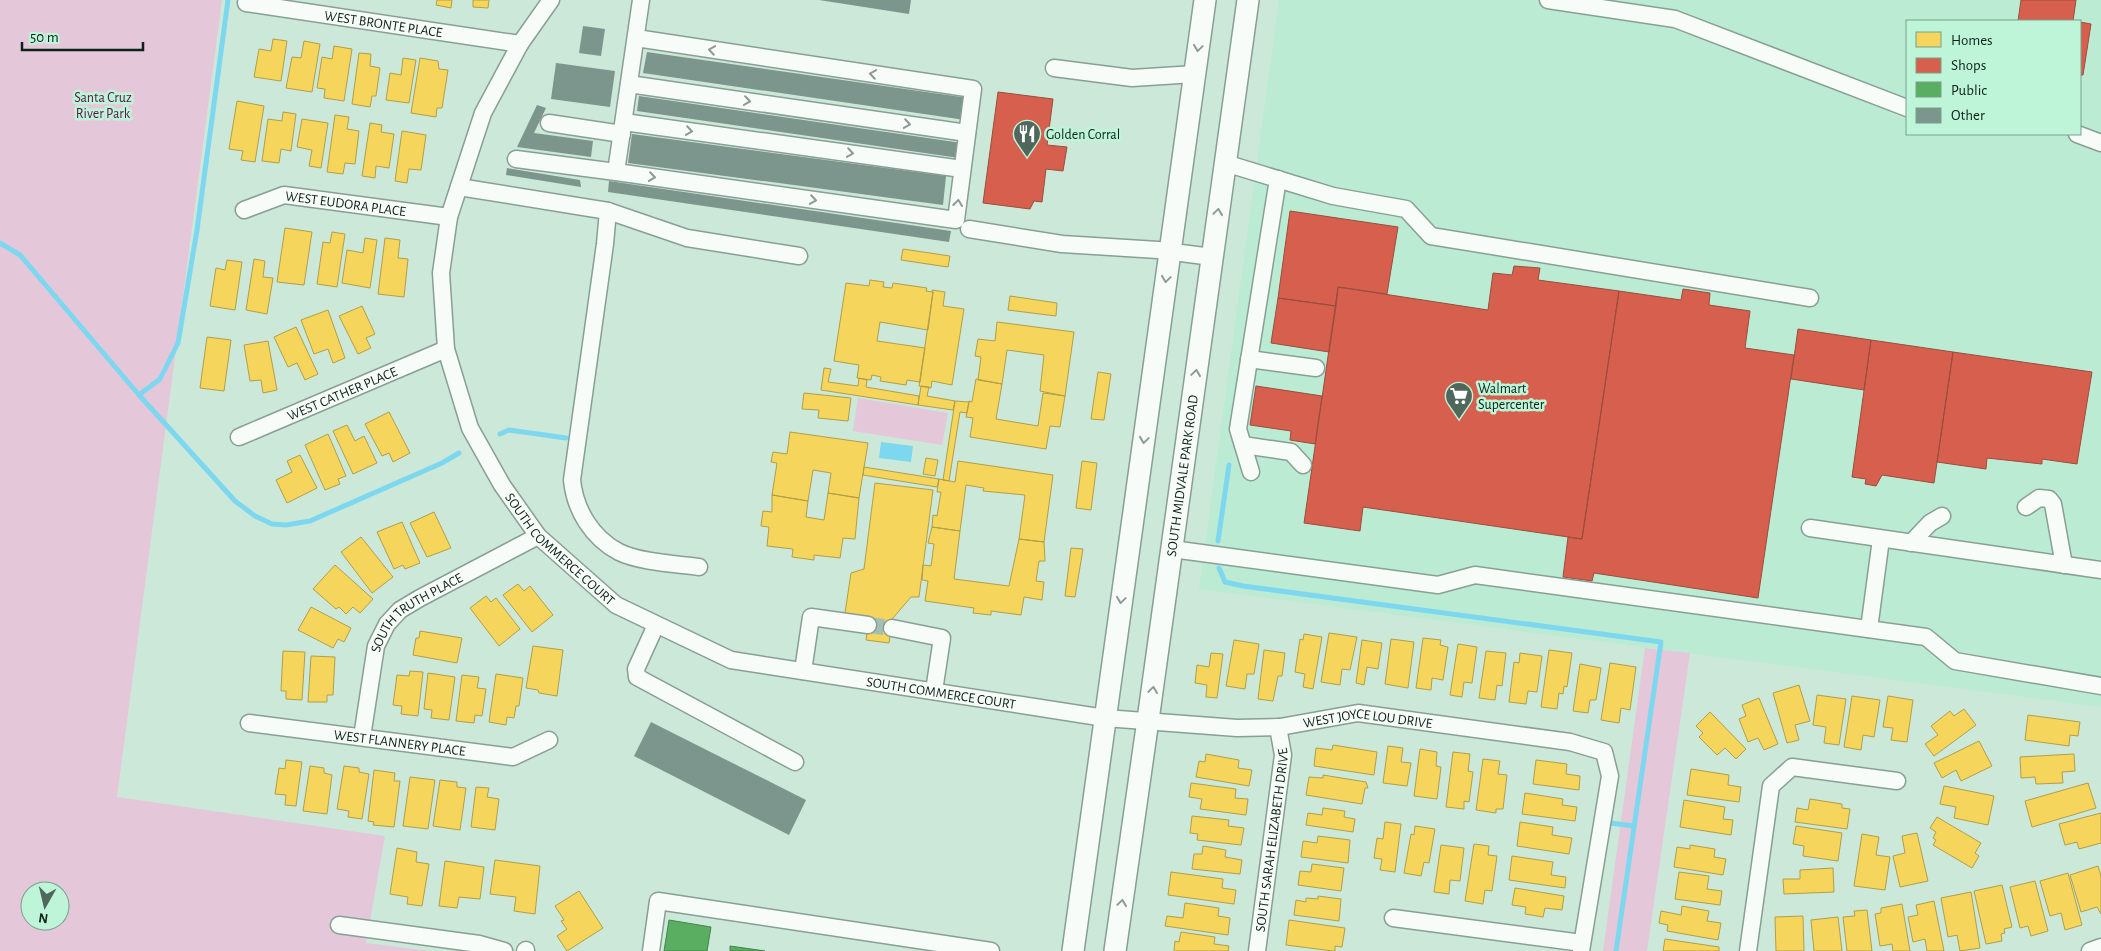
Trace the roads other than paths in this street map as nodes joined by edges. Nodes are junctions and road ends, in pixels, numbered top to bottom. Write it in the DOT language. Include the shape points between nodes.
graph roads {
  1 [pos="551,0"];
  2 [pos="641,0"];
  3 [pos="1205,0"];
  4 [pos="1248,0"];
  5 [pos="1548,0"];
  6 [pos="246,3"];
  7 [pos="636,38"];
  8 [pos="520,44"];
  9 [pos="1054,68"];
  10 [pos="1195,74"];
  11 [pos="629,84"];
  12 [pos="1906,108"];
  13 [pos="549,123"];
  14 [pos="623,128"];
  15 [pos="967,133"];
  16 [pos="2080,135"];
  17 [pos="2101,143"];
  18 [pos="516,159"];
  19 [pos="1225,163"];
  20 [pos="962,169"];
  21 [pos="616,172"];
  22 [pos="1278,179"];
  23 [pos="459,187"];
  24 [pos="244,210"];
  25 [pos="608,211"];
  26 [pos="448,217"];
  27 [pos="969,228"];
  28 [pos="1170,252"];
  29 [pos="798,256"];
  30 [pos="1212,257"];
  31 [pos="1810,298"];
  32 [pos="446,349"];
  33 [pos="1249,359"];
  34 [pos="1316,368"];
  35 [pos="239,437"];
  36 [pos="1243,445"];
  37 [pos="1303,465"];
  38 [pos="1251,472"];
  39 [pos="2026,507"];
  40 [pos="1942,516"];
  41 [pos="1810,528"];
  42 [pos="538,536"];
  43 [pos="1881,539"];
  44 [pos="1912,543"];
  45 [pos="1172,549"];
  46 [pos="2064,565"];
  47 [pos="700,567"];
  48 [pos="2101,570"];
  49 [pos="656,624"];
  50 [pos="868,625"];
  51 [pos="892,628"];
  52 [pos="1869,629"];
  53 [pos="803,671"];
  54 [pos="2101,686"];
  55 [pos="934,691"];
  56 [pos="1105,718"];
  57 [pos="1139,719"];
  58 [pos="249,724"];
  59 [pos="1278,727"];
  60 [pos="362,737"];
  61 [pos="549,740"];
  62 [pos="795,762"];
  63 [pos="1897,781"];
  64 [pos="1393,918"];
  65 [pos="339,925"];
  66 [pos="1582,947"];
  67 [pos="2101,947"];
  68 [pos="504,951"];
  69 [pos="650,951"];
  70 [pos="991,951"];
  71 [pos="1073,951"];
  72 [pos="1115,951"];
  73 [pos="1257,951"];
  74 [pos="1748,951"];
  75 [pos="2090,951"];
  1 -- 8 [label="street, SOUTH COMMERCE COURT"];
  2 -- 7 [label="street"];
  3 -- 10 [label="main road, one-way"];
  4 -- 19 [label="main road, SOUTH MIDVALE PARK ROAD"];
  5 -- 12 [label="street" via="1674,19"];
  6 -- 8 [label="street, WEST BRONTE PLACE"];
  7 -- 11 [label="street"];
  15 -- 7 [label="street, one-way" via="973,89"];
  8 -- 23 [label="street, SOUTH COMMERCE COURT" via="483,113"];
  9 -- 10 [label="street" via="1132,78"];
  10 -- 28 [label="main road"];
  11 -- 14 [label="street"];
  11 -- 15 [label="street, one-way"];
  13 -- 14 [label="street"];
  14 -- 20 [label="street, one-way"];
  14 -- 21 [label="street"];
  15 -- 20 [label="street"];
  16 -- 17 [label="street"];
  18 -- 21 [label="street"];
  19 -- 22 [label="street"];
  30 -- 19 [label="main road, SOUTH MIDVALE PARK ROAD, one-way"];
  21 -- 20 [label="street, one-way" via="956,220"];
  22 -- 31 [label="street" via="1333,196 1406,209 1431,236"];
  22 -- 33 [label="street"];
  23 -- 25 [label="street"];
  23 -- 26 [label="street, SOUTH COMMERCE COURT"];
  24 -- 26 [label="street, WEST EUDORA PLACE" via="284,195"];
  25 -- 29 [label="street" via="687,238"];
  25 -- 47 [label="street" via="572,480 574,495 581,515 598,537 620,552 649,560"];
  26 -- 32 [label="street, SOUTH COMMERCE COURT" via="441,273"];
  27 -- 28 [label="street" via="1062,244"];
  28 -- 30 [label="street"];
  28 -- 56 [label="main road, one-way"];
  45 -- 30 [label="main road, SOUTH MIDVALE PARK ROAD, one-way"];
  32 -- 35 [label="street, WEST CATHER PLACE"];
  32 -- 42 [label="street, SOUTH COMMERCE COURT" via="470,428 502,485"];
  33 -- 34 [label="street"];
  33 -- 36 [label="street" via="1238,429"];
  36 -- 37 [label="street" via="1291,452"];
  36 -- 38 [label="street"];
  39 -- 46 [label="street" via="2039,498 2049,499 2053,504"];
  40 -- 44 [label="street" via="1930,522"];
  41 -- 43 [label="street"];
  42 -- 49 [label="street, SOUTH COMMERCE COURT" via="616,605"];
  42 -- 60 [label="street, SOUTH TRUTH PLACE" via="420,598 400,610 387,624 376,646"];
  43 -- 44 [label="street"];
  43 -- 52 [label="street"];
  44 -- 46 [label="street"];
  45 -- 52 [label="street" via="1438,585 1475,575"];
  57 -- 45 [label="main road, SOUTH MIDVALE PARK ROAD, one-way"];
  46 -- 48 [label="street"];
  49 -- 53 [label="street, SOUTH COMMERCE COURT" via="731,660"];
  49 -- 62 [label="street" via="636,669 637,678"];
  50 -- 53 [label="street" via="811,617"];
  51 -- 55 [label="street" via="942,638"];
  52 -- 54 [label="street" via="1926,637 1955,661"];
  53 -- 55 [label="street, SOUTH COMMERCE COURT"];
  55 -- 56 [label="street, SOUTH COMMERCE COURT"];
  56 -- 57 [label="street, SOUTH COMMERCE COURT"];
  56 -- 71 [label="main road"];
  57 -- 59 [label="street, WEST JOYCE LOU DRIVE" via="1237,728"];
  72 -- 57 [label="main road, SOUTH MIDVALE PARK ROAD, one-way"];
  58 -- 60 [label="street, WEST FLANNERY PLACE"];
  59 -- 66 [label="street, WEST JOYCE LOU DRIVE" via="1358,713 1570,742 1604,752 1610,776"];
  59 -- 73 [label="street, SOUTH SARAH ELIZABETH DRIVE" via="1283,755"];
  60 -- 61 [label="street, WEST FLANNERY PLACE" via="513,757"];
  63 -- 74 [label="street" via="1792,767 1771,786"];
  64 -- 66 [label="street"];
  65 -- 68 [label="street" via="479,944"];
  67 -- 75 [label="street"];
  69 -- 70 [label="street" via="658,901"];
}
